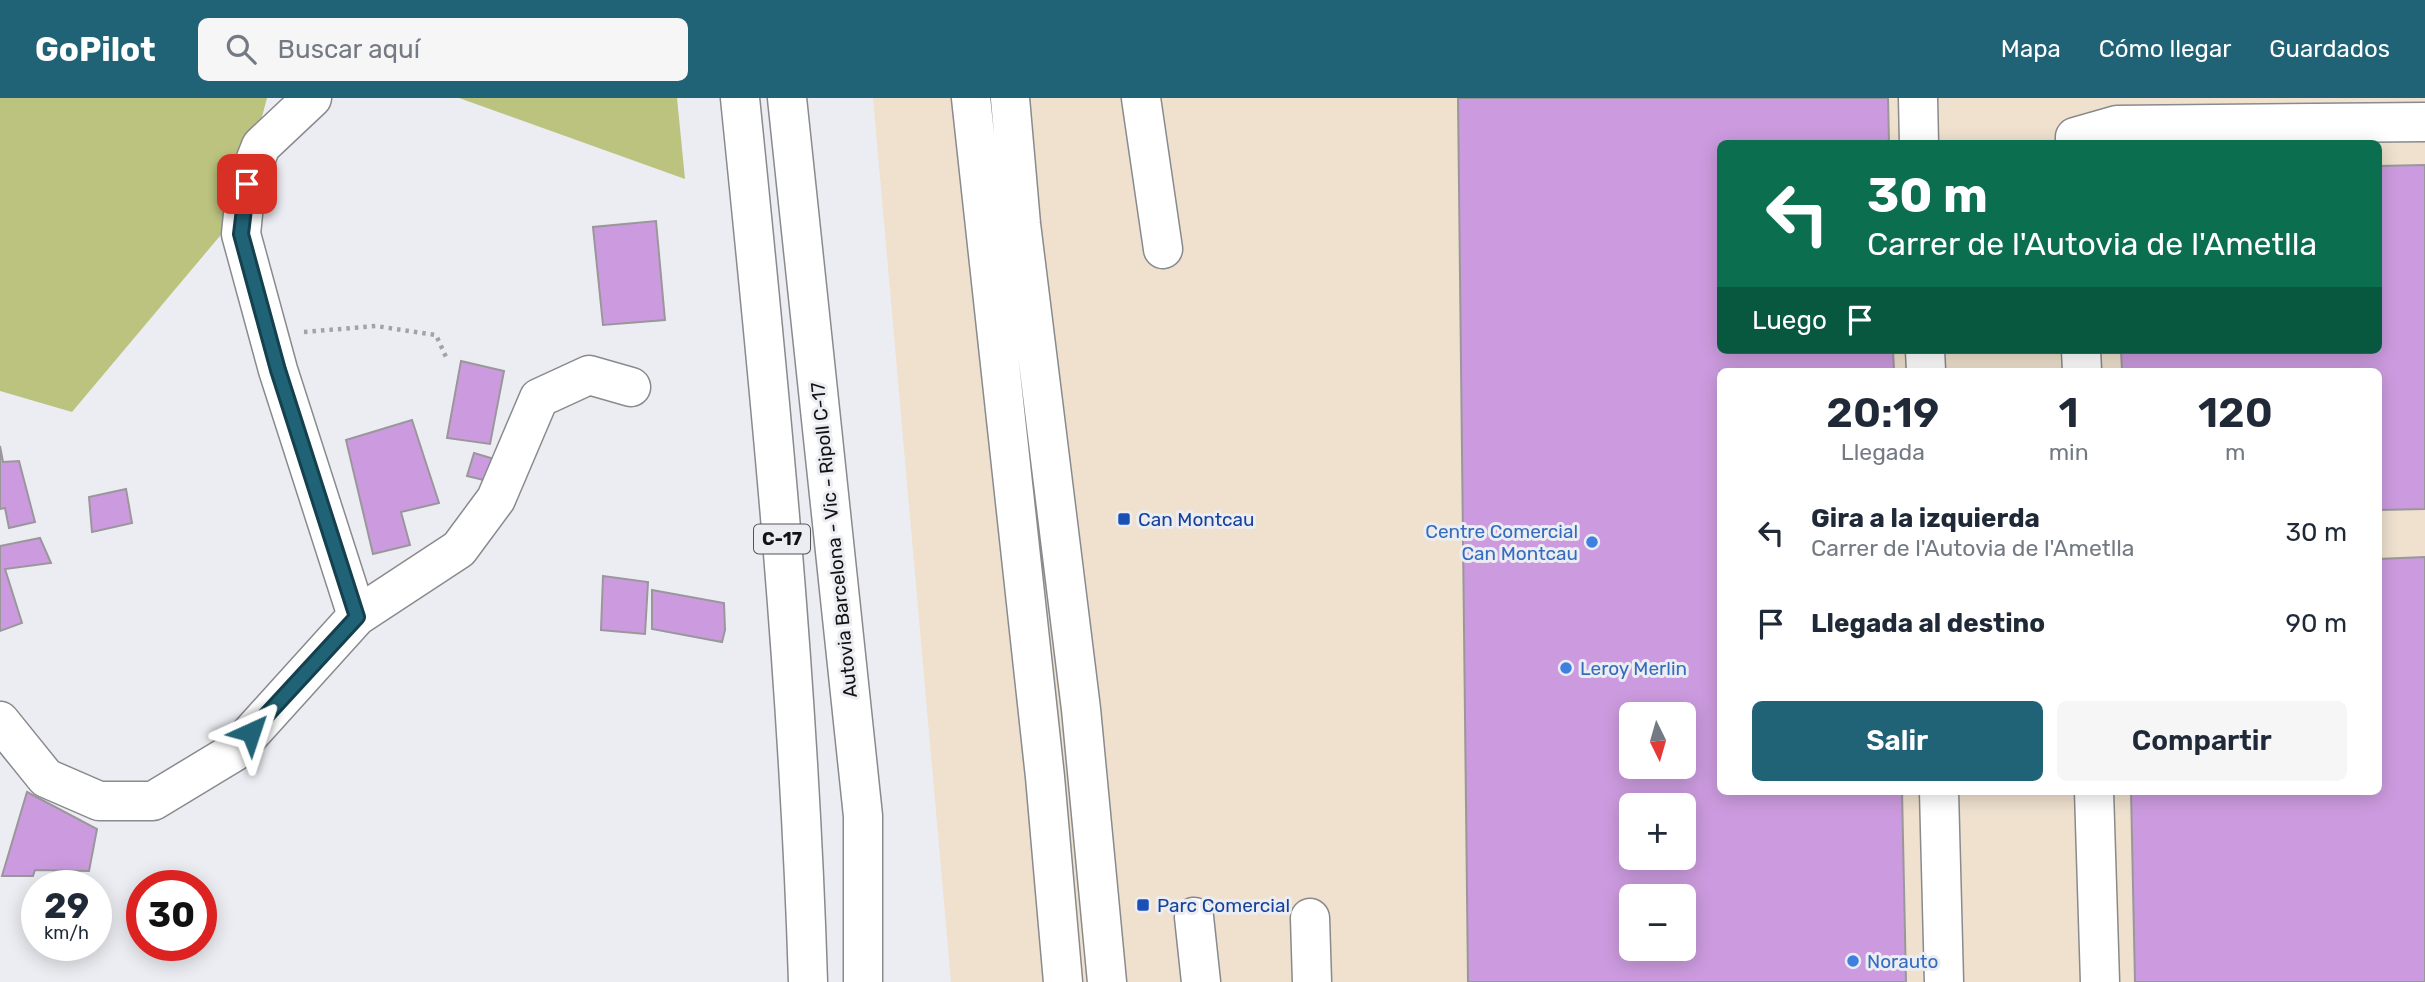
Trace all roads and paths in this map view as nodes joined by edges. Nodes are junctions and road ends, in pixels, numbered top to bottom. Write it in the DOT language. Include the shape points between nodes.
graph roads {
  1 [pos="312,98"];
  2 [pos="740,98"];
  3 [pos="787,98"];
  4 [pos="971,98"];
  5 [pos="1010,98"];
  6 [pos="1141,98"];
  7 [pos="1918,98"];
  8 [pos="2425,122"];
  9 [pos="1919,140"];
  10 [pos="2075,140"];
  11 [pos="1163,249"];
  12 [pos="271,345"];
  13 [pos="446,357"];
  14 [pos="632,387"];
  15 [pos="357,617"];
  16 [pos="0,720"];
  17 [pos="1939,795"];
  18 [pos="2094,795"];
  19 [pos="1194,917"];
  20 [pos="1310,918"];
  21 [pos="808,982"];
  22 [pos="863,982"];
  23 [pos="1063,982"];
  24 [pos="1107,982"];
  25 [pos="1201,982"];
  26 [pos="1312,982"];
  27 [pos="1944,982"];
  28 [pos="2100,982"];
  1 -- 12 [label="main road" via="261,146 247,184 241,234"];
  2 -- 21 [label="main road, C-17" via="774,430 804,841"];
  3 -- 22 [label="main road, Autovia Barcelona - Vic - Ripoll C-17 / C-17" via="863,816"];
  4 -- 23 [label="main road"];
  5 -- 24 [label="main road" via="1021,224 1081,709"];
  6 -- 11 [label="main road"];
  7 -- 9 [label="main road"];
  8 -- 10 [label="main road" via="2117,125"];
  12 -- 13 [label="path" via="309,329 376,326 436,335"];
  12 -- 15 [label="main road"];
  14 -- 15 [label="main road" via="589,375 540,398 496,499 459,549"];
  15 -- 16 [label="main road" via="234,752 153,801 99,801 46,778"];
  17 -- 27 [label="main road"];
  18 -- 28 [label="main road"];
  19 -- 25 [label="main road"];
  20 -- 26 [label="main road"];
}
